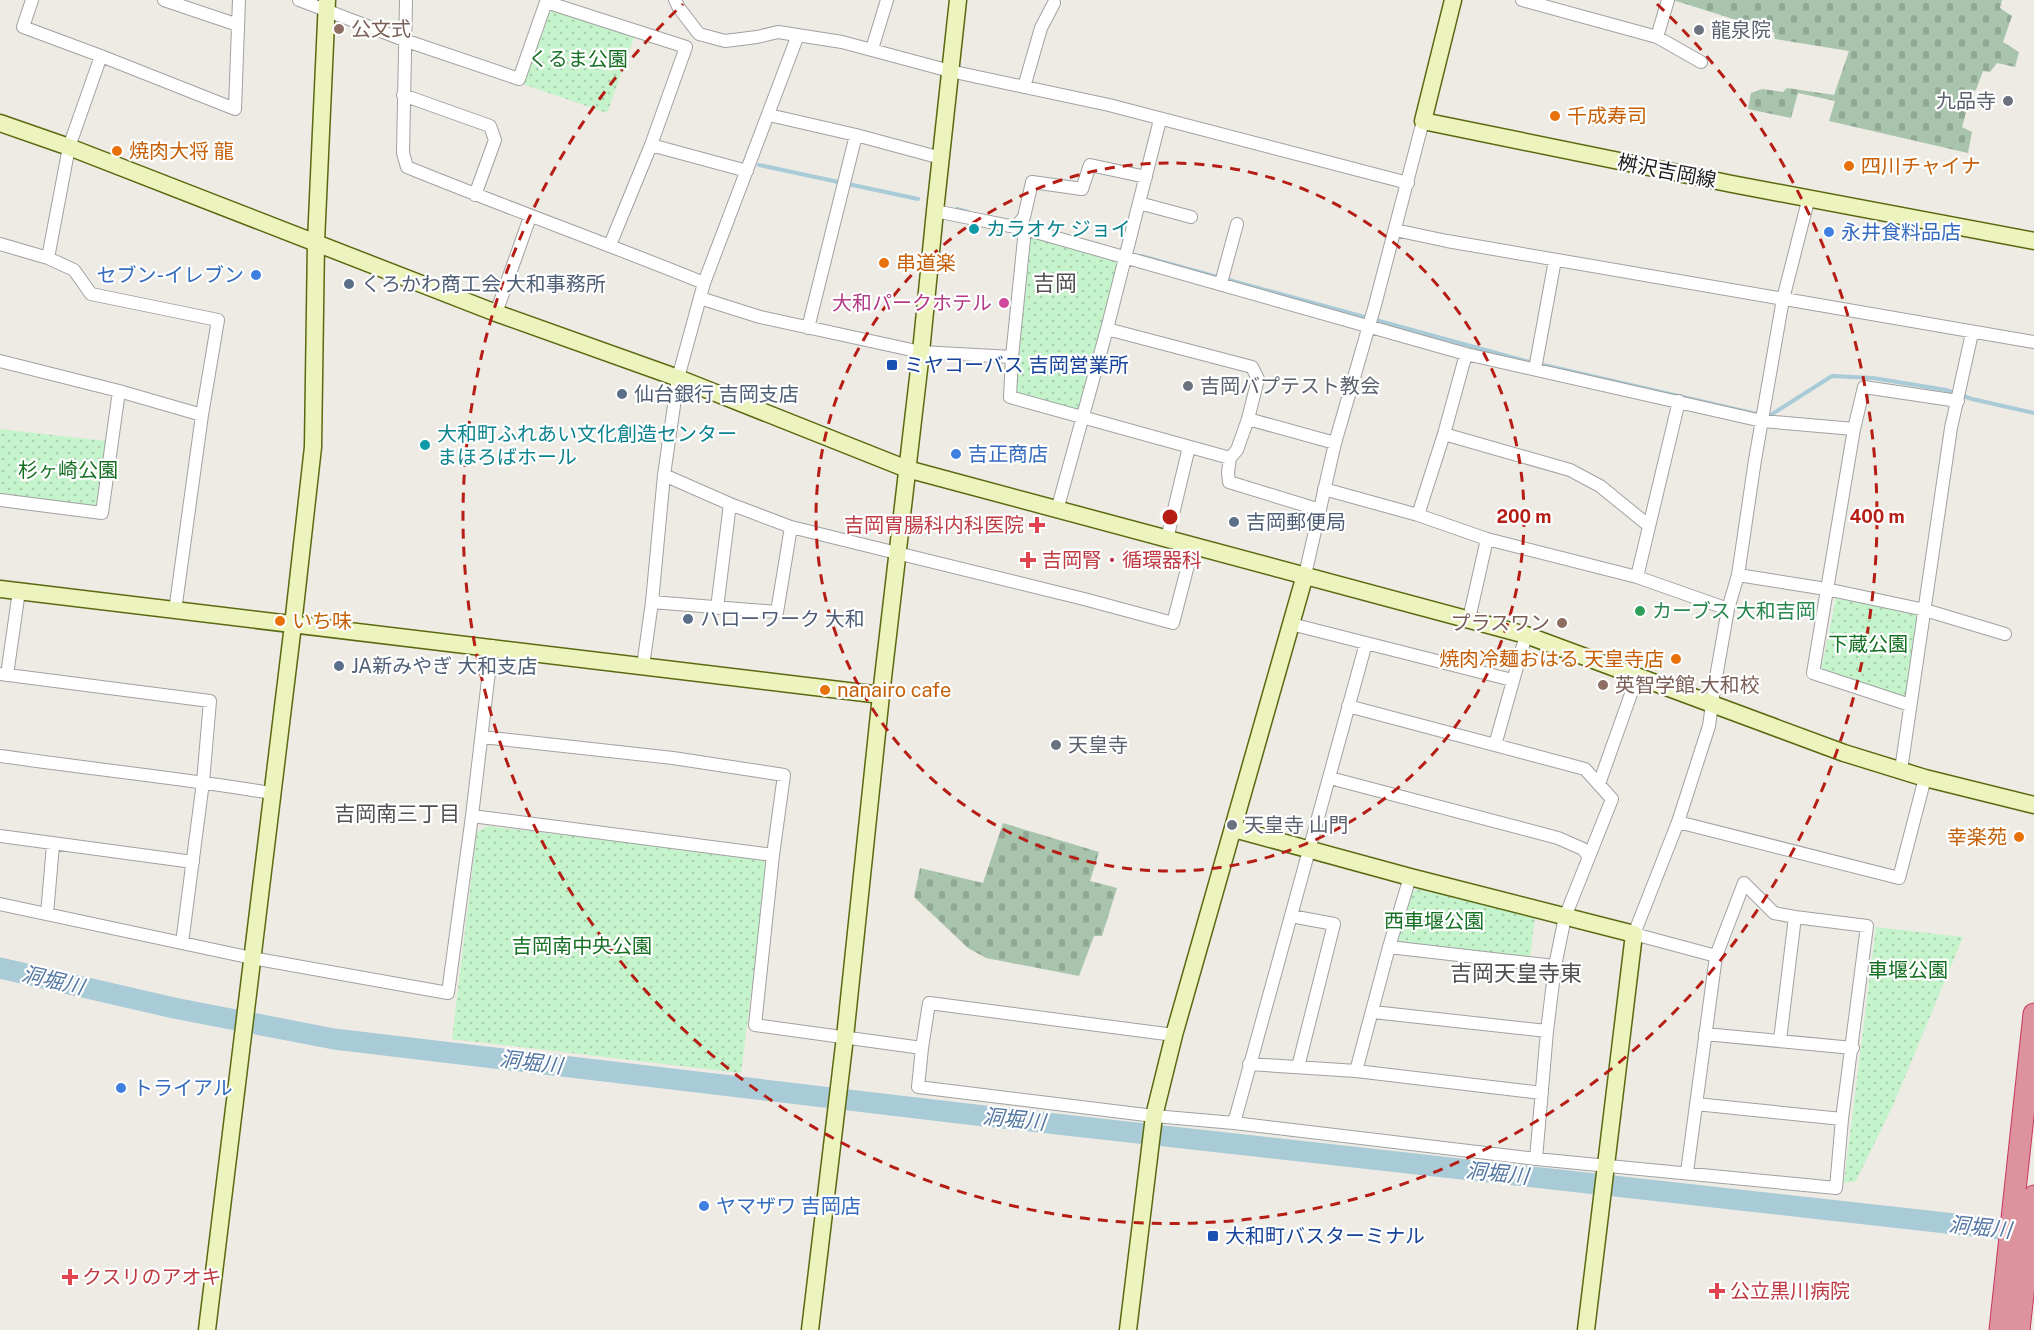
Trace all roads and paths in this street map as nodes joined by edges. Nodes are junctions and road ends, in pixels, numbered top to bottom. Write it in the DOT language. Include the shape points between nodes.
graph roads {
  1 [pos="32,0"];
  2 [pos="164,0"];
  3 [pos="239,0"];
  4 [pos="299,0"];
  5 [pos="406,0"];
  6 [pos="675,0"];
  7 [pos="887,0"];
  8 [pos="958,0"];
  9 [pos="1453,0"];
  10 [pos="1522,0"];
  11 [pos="1668,0"];
  12 [pos="544,1"];
  13 [pos="1054,3"];
  14 [pos="327,5"];
  15 [pos="238,25"];
  16 [pos="699,34"];
  17 [pos="798,35"];
  18 [pos="1657,37"];
  19 [pos="404,40"];
  20 [pos="686,47"];
  21 [pos="872,49"];
  22 [pos="102,56"];
  23 [pos="1701,62"];
  24 [pos="950,70"];
  25 [pos="1024,87"];
  26 [pos="403,96"];
  27 [pos="769,115"];
  28 [pos="1160,120"];
  29 [pos="1423,121"];
  30 [pos="0,123"];
  31 [pos="856,135"];
  32 [pos="651,145"];
  33 [pos="69,147"];
  34 [pos="941,158"];
  35 [pos="747,171"];
  36 [pos="1146,177"];
  37 [pos="1408,183"];
  38 [pos="475,195"];
  39 [pos="1809,197"];
  40 [pos="1139,203"];
  41 [pos="934,211"];
  42 [pos="530,217"];
  43 [pos="1191,217"];
  44 [pos="1237,224"];
  45 [pos="1020,225"];
  46 [pos="1395,230"];
  47 [pos="2034,241"];
  48 [pos="316,242"];
  49 [pos="0,244"];
  50 [pos="610,245"];
  51 [pos="1127,252"];
  52 [pos="48,258"];
  53 [pos="1555,260"];
  54 [pos="1222,279"];
  55 [pos="704,283"];
  56 [pos="700,298"];
  57 [pos="1783,299"];
  58 [pos="496,312"];
  59 [pos="1369,323"];
  60 [pos="808,328"];
  61 [pos="1107,329"];
  62 [pos="1972,333"];
  63 [pos="2034,342"];
  64 [pos="921,352"];
  65 [pos="1466,354"];
  66 [pos="1011,357"];
  67 [pos="0,361"];
  68 [pos="1536,364"];
  69 [pos="678,378"];
  70 [pos="119,391"];
  71 [pos="1958,400"];
  72 [pos="1679,401"];
  73 [pos="202,415"];
  74 [pos="1082,418"];
  75 [pos="1248,419"];
  76 [pos="1762,421"];
  77 [pos="1854,429"];
  78 [pos="1444,434"];
  79 [pos="1335,443"];
  80 [pos="1189,447"];
  81 [pos="1230,458"];
  82 [pos="907,469"];
  83 [pos="664,475"];
  84 [pos="1324,489"];
  85 [pos="0,500"];
  86 [pos="730,504"];
  87 [pos="1057,510"];
  88 [pos="1320,510"];
  89 [pos="1418,515"];
  90 [pos="1648,525"];
  91 [pos="790,527"];
  92 [pos="1167,539"];
  93 [pos="1487,539"];
  94 [pos="1193,546"];
  95 [pos="899,552"];
  96 [pos="1305,575"];
  97 [pos="1738,575"];
  98 [pos="1636,577"];
  99 [pos="0,588"];
  100 [pos="1827,589"];
  101 [pos="19,591"];
  102 [pos="652,602"];
  103 [pos="717,608"];
  104 [pos="1728,609"];
  105 [pos="1925,610"];
  106 [pos="175,611"];
  107 [pos="1469,619"];
  108 [pos="1291,624"];
  109 [pos="293,625"];
  110 [pos="2005,633"];
  111 [pos="1526,636"];
  112 [pos="1366,643"];
  113 [pos="492,646"];
  114 [pos="643,666"];
  115 [pos="4,675"];
  116 [pos="1637,677"];
  117 [pos="1512,680"];
  118 [pos="881,695"];
  119 [pos="1712,705"];
  120 [pos="1910,705"];
  121 [pos="1348,706"];
  122 [pos="482,737"];
  123 [pos="1495,745"];
  124 [pos="0,756"];
  125 [pos="1901,770"];
  126 [pos="1330,778"];
  127 [pos="1925,778"];
  128 [pos="202,782"];
  129 [pos="1599,784"];
  130 [pos="271,793"];
  131 [pos="2034,805"];
  132 [pos="472,816"];
  133 [pos="1678,822"];
  134 [pos="1234,829"];
  135 [pos="0,836"];
  136 [pos="54,845"];
  137 [pos="1310,849"];
  138 [pos="773,855"];
  139 [pos="1588,856"];
  140 [pos="193,861"];
  141 [pos="1410,877"];
  142 [pos="0,904"];
  143 [pos="47,914"];
  144 [pos="1291,916"];
  145 [pos="1565,917"];
  146 [pos="1795,917"];
  147 [pos="1634,934"];
  148 [pos="182,943"];
  149 [pos="1389,947"];
  150 [pos="1716,956"];
  151 [pos="252,958"];
  152 [pos="1556,966"];
  153 [pos="1373,1012"];
  154 [pos="2034,1014"];
  155 [pos="1547,1031"];
  156 [pos="1705,1034"];
  157 [pos="1174,1035"];
  158 [pos="845,1037"];
  159 [pos="1780,1040"];
  160 [pos="922,1048"];
  161 [pos="1852,1048"];
  162 [pos="1249,1064"];
  163 [pos="1298,1067"];
  164 [pos="1356,1071"];
  165 [pos="1542,1094"];
  166 [pos="1696,1104"];
  167 [pos="1842,1119"];
  168 [pos="1154,1122"];
  169 [pos="1234,1123"];
  170 [pos="1536,1159"];
  171 [pos="1605,1165"];
  172 [pos="1687,1172"];
  173 [pos="2034,1196"];
  174 [pos="2022,1222"];
  175 [pos="2018,1257"];
  176 [pos="207,1330"];
  177 [pos="810,1330"];
  178 [pos="1128,1330"];
  179 [pos="1586,1330"];
  180 [pos="2000,1330"];
  181 [pos="2019,1330"];
  1 -- 22 [label="street" via="23,27"];
  2 -- 15 [label="street"];
  3 -- 15 [label="street"];
  4 -- 14 [label="street"];
  5 -- 19 [label="street"];
  6 -- 16 [label="street"];
  7 -- 21 [label="street"];
  8 -- 24 [label="street"];
  9 -- 29 [label="street"];
  10 -- 18 [label="street"];
  11 -- 18 [label="street"];
  12 -- 19 [label="street" via="519,79"];
  12 -- 20 [label="street"];
  13 -- 25 [label="street" via="1041,28"];
  14 -- 19 [label="street"];
  14 -- 48 [label="street"];
  15 -- 22 [label="street" via="235,110"];
  16 -- 17 [label="street" via="725,41 778,32"];
  16 -- 20 [label="street"];
  17 -- 21 [label="street"];
  17 -- 27 [label="street"];
  18 -- 23 [label="street"];
  19 -- 26 [label="street"];
  20 -- 32 [label="street"];
  21 -- 24 [label="street"];
  22 -- 33 [label="street"];
  24 -- 25 [label="street"];
  24 -- 34 [label="street"];
  25 -- 28 [label="street"];
  26 -- 38 [label="street" via="406,167"];
  26 -- 38 [label="street" via="490,126 495,140"];
  27 -- 31 [label="street"];
  27 -- 35 [label="street"];
  28 -- 36 [label="street"];
  28 -- 37 [label="street"];
  29 -- 37 [label="street"];
  29 -- 39 [label="street, 桝沢吉岡線"];
  30 -- 33 [label="street"];
  31 -- 34 [label="street"];
  31 -- 60 [label="street"];
  32 -- 35 [label="street"];
  32 -- 50 [label="street"];
  33 -- 48 [label="street"];
  33 -- 52 [label="street"];
  34 -- 41 [label="street"];
  35 -- 55 [label="street"];
  36 -- 40 [label="street"];
  36 -- 45 [label="street" via="1090,165 1082,189 1032,182"];
  37 -- 46 [label="street"];
  38 -- 42 [label="street"];
  39 -- 47 [label="street, 桝沢吉岡線"];
  39 -- 57 [label="street"];
  40 -- 43 [label="street"];
  40 -- 51 [label="street"];
  41 -- 45 [label="street"];
  41 -- 64 [label="street"];
  42 -- 50 [label="street"];
  42 -- 58 [label="street"];
  44 -- 54 [label="street"];
  45 -- 51 [label="street"];
  45 -- 66 [label="street"];
  46 -- 53 [label="street"];
  46 -- 59 [label="street"];
  48 -- 58 [label="street"];
  48 -- 109 [label="street" via="313,447"];
  49 -- 52 [label="street"];
  50 -- 55 [label="street"];
  51 -- 54 [label="street"];
  51 -- 61 [label="street"];
  52 -- 73 [label="street" via="74,270 91,294 218,320"];
  53 -- 57 [label="street"];
  53 -- 68 [label="street"];
  54 -- 59 [label="street"];
  55 -- 56 [label="street"];
  56 -- 60 [label="street"];
  56 -- 69 [label="street"];
  57 -- 62 [label="street"];
  57 -- 76 [label="street"];
  58 -- 69 [label="street"];
  59 -- 65 [label="street"];
  59 -- 79 [label="street"];
  60 -- 64 [label="street"];
  61 -- 74 [label="street"];
  61 -- 75 [label="street" via="1252,367 1258,379"];
  62 -- 63 [label="street"];
  62 -- 71 [label="street"];
  64 -- 66 [label="street"];
  64 -- 82 [label="street"];
  65 -- 68 [label="street"];
  65 -- 78 [label="street"];
  66 -- 74 [label="street" via="1010,397"];
  67 -- 70 [label="street"];
  68 -- 72 [label="street"];
  69 -- 82 [label="street"];
  69 -- 83 [label="street"];
  70 -- 73 [label="street"];
  70 -- 85 [label="street" via="102,513"];
  71 -- 77 [label="street" via="1864,387"];
  71 -- 105 [label="street"];
  72 -- 76 [label="street"];
  72 -- 90 [label="street"];
  73 -- 106 [label="street"];
  74 -- 80 [label="street"];
  74 -- 87 [label="street"];
  75 -- 79 [label="street"];
  75 -- 81 [label="street" via="1238,450"];
  76 -- 77 [label="street"];
  76 -- 97 [label="street"];
  77 -- 100 [label="street"];
  78 -- 89 [label="street"];
  78 -- 90 [label="street" via="1570,470 1600,486"];
  79 -- 84 [label="street"];
  80 -- 81 [label="street"];
  80 -- 92 [label="street"];
  81 -- 88 [label="street" via="1229,482"];
  82 -- 87 [label="street"];
  82 -- 95 [label="street"];
  83 -- 86 [label="street"];
  83 -- 102 [label="street"];
  84 -- 88 [label="street"];
  84 -- 89 [label="street"];
  86 -- 91 [label="street"];
  86 -- 103 [label="street"];
  87 -- 92 [label="street"];
  88 -- 96 [label="street"];
  89 -- 93 [label="street"];
  90 -- 98 [label="street"];
  91 -- 95 [label="street"];
  91 -- 103 [label="street" via="777,612"];
  92 -- 94 [label="street"];
  93 -- 98 [label="street"];
  93 -- 107 [label="street"];
  94 -- 95 [label="street" via="1173,623"];
  94 -- 96 [label="street"];
  95 -- 118 [label="street"];
  96 -- 107 [label="street"];
  96 -- 108 [label="street"];
  97 -- 100 [label="street"];
  97 -- 104 [label="street"];
  98 -- 104 [label="street"];
  99 -- 101 [label="street"];
  100 -- 105 [label="street"];
  100 -- 120 [label="street" via="1813,673"];
  101 -- 106 [label="street"];
  101 -- 115 [label="street"];
  102 -- 103 [label="street"];
  102 -- 114 [label="street"];
  104 -- 119 [label="street"];
  105 -- 110 [label="street"];
  105 -- 120 [label="street"];
  106 -- 109 [label="street"];
  107 -- 111 [label="street"];
  108 -- 112 [label="street"];
  108 -- 134 [label="street"];
  109 -- 113 [label="street"];
  109 -- 130 [label="street"];
  111 -- 116 [label="street"];
  111 -- 117 [label="street"];
  112 -- 117 [label="street"];
  112 -- 121 [label="street"];
  113 -- 114 [label="street"];
  113 -- 122 [label="street"];
  114 -- 118 [label="street"];
  115 -- 128 [label="street" via="210,701"];
  116 -- 119 [label="street"];
  116 -- 129 [label="street"];
  117 -- 123 [label="street"];
  118 -- 158 [label="street"];
  119 -- 125 [label="street"];
  119 -- 133 [label="street"];
  120 -- 125 [label="street"];
  121 -- 123 [label="street"];
  121 -- 126 [label="street"];
  122 -- 132 [label="street"];
  122 -- 138 [label="street" via="673,758 784,775"];
  123 -- 129 [label="street" via="1585,769"];
  124 -- 128 [label="street"];
  125 -- 127 [label="street"];
  126 -- 137 [label="street"];
  126 -- 139 [label="street" via="1558,838 1583,849"];
  127 -- 131 [label="street"];
  127 -- 133 [label="street" via="1899,878"];
  128 -- 130 [label="street"];
  128 -- 140 [label="street"];
  129 -- 139 [label="street" via="1612,799"];
  130 -- 151 [label="street"];
  132 -- 138 [label="street"];
  132 -- 151 [label="street" via="448,993"];
  133 -- 147 [label="street"];
  134 -- 137 [label="street"];
  134 -- 157 [label="street"];
  135 -- 136 [label="street"];
  136 -- 140 [label="street"];
  136 -- 143 [label="street"];
  137 -- 141 [label="street"];
  137 -- 144 [label="street"];
  138 -- 158 [label="street" via="756,1025"];
  139 -- 145 [label="street"];
  140 -- 148 [label="street"];
  141 -- 145 [label="street"];
  141 -- 149 [label="street"];
  142 -- 143 [label="street"];
  143 -- 148 [label="street"];
  144 -- 162 [label="street"];
  144 -- 163 [label="street" via="1334,924"];
  145 -- 147 [label="street"];
  145 -- 152 [label="street"];
  146 -- 150 [label="street" via="1774,913 1744,884"];
  146 -- 159 [label="street"];
  146 -- 161 [label="street" via="1867,926"];
  147 -- 150 [label="street"];
  147 -- 171 [label="street"];
  148 -- 151 [label="street"];
  149 -- 152 [label="street"];
  149 -- 153 [label="street"];
  150 -- 156 [label="street"];
  151 -- 176 [label="street"];
  152 -- 155 [label="street"];
  153 -- 155 [label="street"];
  153 -- 164 [label="street"];
  154 -- 174 [label="highway"];
  155 -- 165 [label="street"];
  156 -- 159 [label="street"];
  156 -- 166 [label="street"];
  157 -- 160 [label="street" via="929,1003"];
  157 -- 168 [label="street"];
  158 -- 160 [label="street"];
  158 -- 177 [label="street"];
  159 -- 161 [label="street"];
  160 -- 168 [label="street" via="918,1087"];
  161 -- 167 [label="street"];
  162 -- 163 [label="street"];
  162 -- 169 [label="street"];
  163 -- 164 [label="street"];
  164 -- 165 [label="street"];
  165 -- 170 [label="street"];
  166 -- 167 [label="street"];
  166 -- 172 [label="street"];
  167 -- 172 [label="street" via="1836,1188"];
  168 -- 169 [label="street"];
  168 -- 178 [label="street"];
  169 -- 170 [label="street"];
  170 -- 171 [label="street"];
  171 -- 172 [label="street"];
  171 -- 179 [label="street"];
  173 -- 174 [label="highway"];
  174 -- 175 [label="highway"];
  175 -- 180 [label="highway"];
  175 -- 181 [label="highway"];
}
